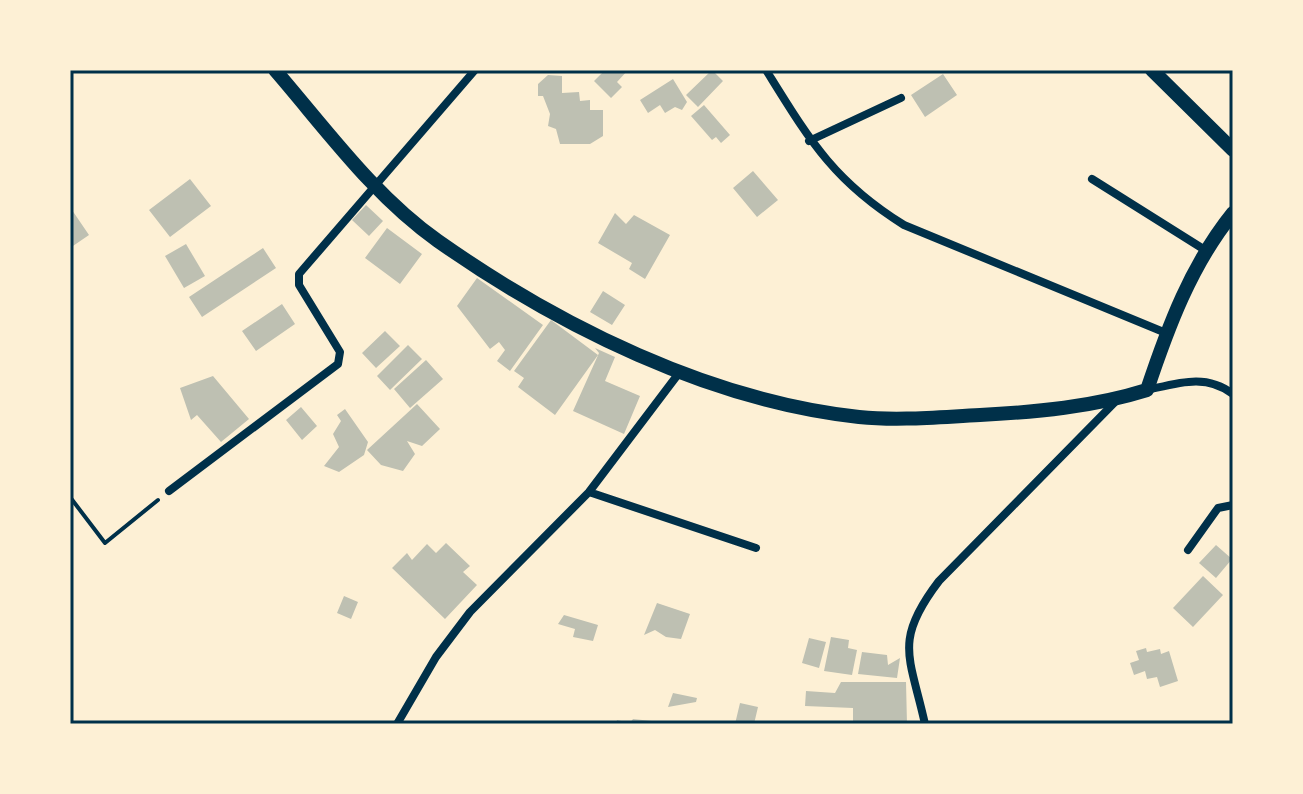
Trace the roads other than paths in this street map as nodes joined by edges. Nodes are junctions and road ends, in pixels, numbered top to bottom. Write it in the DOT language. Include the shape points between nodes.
graph roads {
  1 [pos="275,70"];
  2 [pos="475,70"];
  3 [pos="766,70"];
  4 [pos="1152,70"];
  5 [pos="901,98"];
  6 [pos="809,141"];
  7 [pos="1233,150"];
  8 [pos="1092,179"];
  9 [pos="377,188"];
  10 [pos="1233,213"];
  11 [pos="1205,250"];
  12 [pos="1166,333"];
  13 [pos="679,373"];
  14 [pos="1147,390"];
  15 [pos="1233,394"];
  16 [pos="1117,399"];
  17 [pos="169,491"];
  18 [pos="589,492"];
  19 [pos="1233,505"];
  20 [pos="756,548"];
  21 [pos="1188,550"];
  22 [pos="397,724"];
  23 [pos="925,724"];
  1 -- 9 [label="street"];
  2 -- 9 [label="street"];
  3 -- 6 [label="street"];
  4 -- 7 [label="street"];
  5 -- 6 [label="street"];
  6 -- 12 [label="street" via="849,186 904,225"];
  8 -- 11 [label="street"];
  9 -- 13 [label="street" via="437,240 591,332"];
  9 -- 17 [label="street" via="299,274 299,285 340,352 338,364"];
  10 -- 11 [label="street"];
  11 -- 12 [label="street"];
  12 -- 14 [label="street"];
  13 -- 16 [label="street" via="803,408 861,417 1009,414"];
  13 -- 18 [label="street"];
  14 -- 15 [label="street" via="1209,381"];
  14 -- 16 [label="street"];
  16 -- 23 [label="street" via="939,581 918,610 908,646"];
  18 -- 20 [label="street"];
  18 -- 22 [label="street" via="470,612"];
  19 -- 21 [label="street" via="1218,508"];
}
